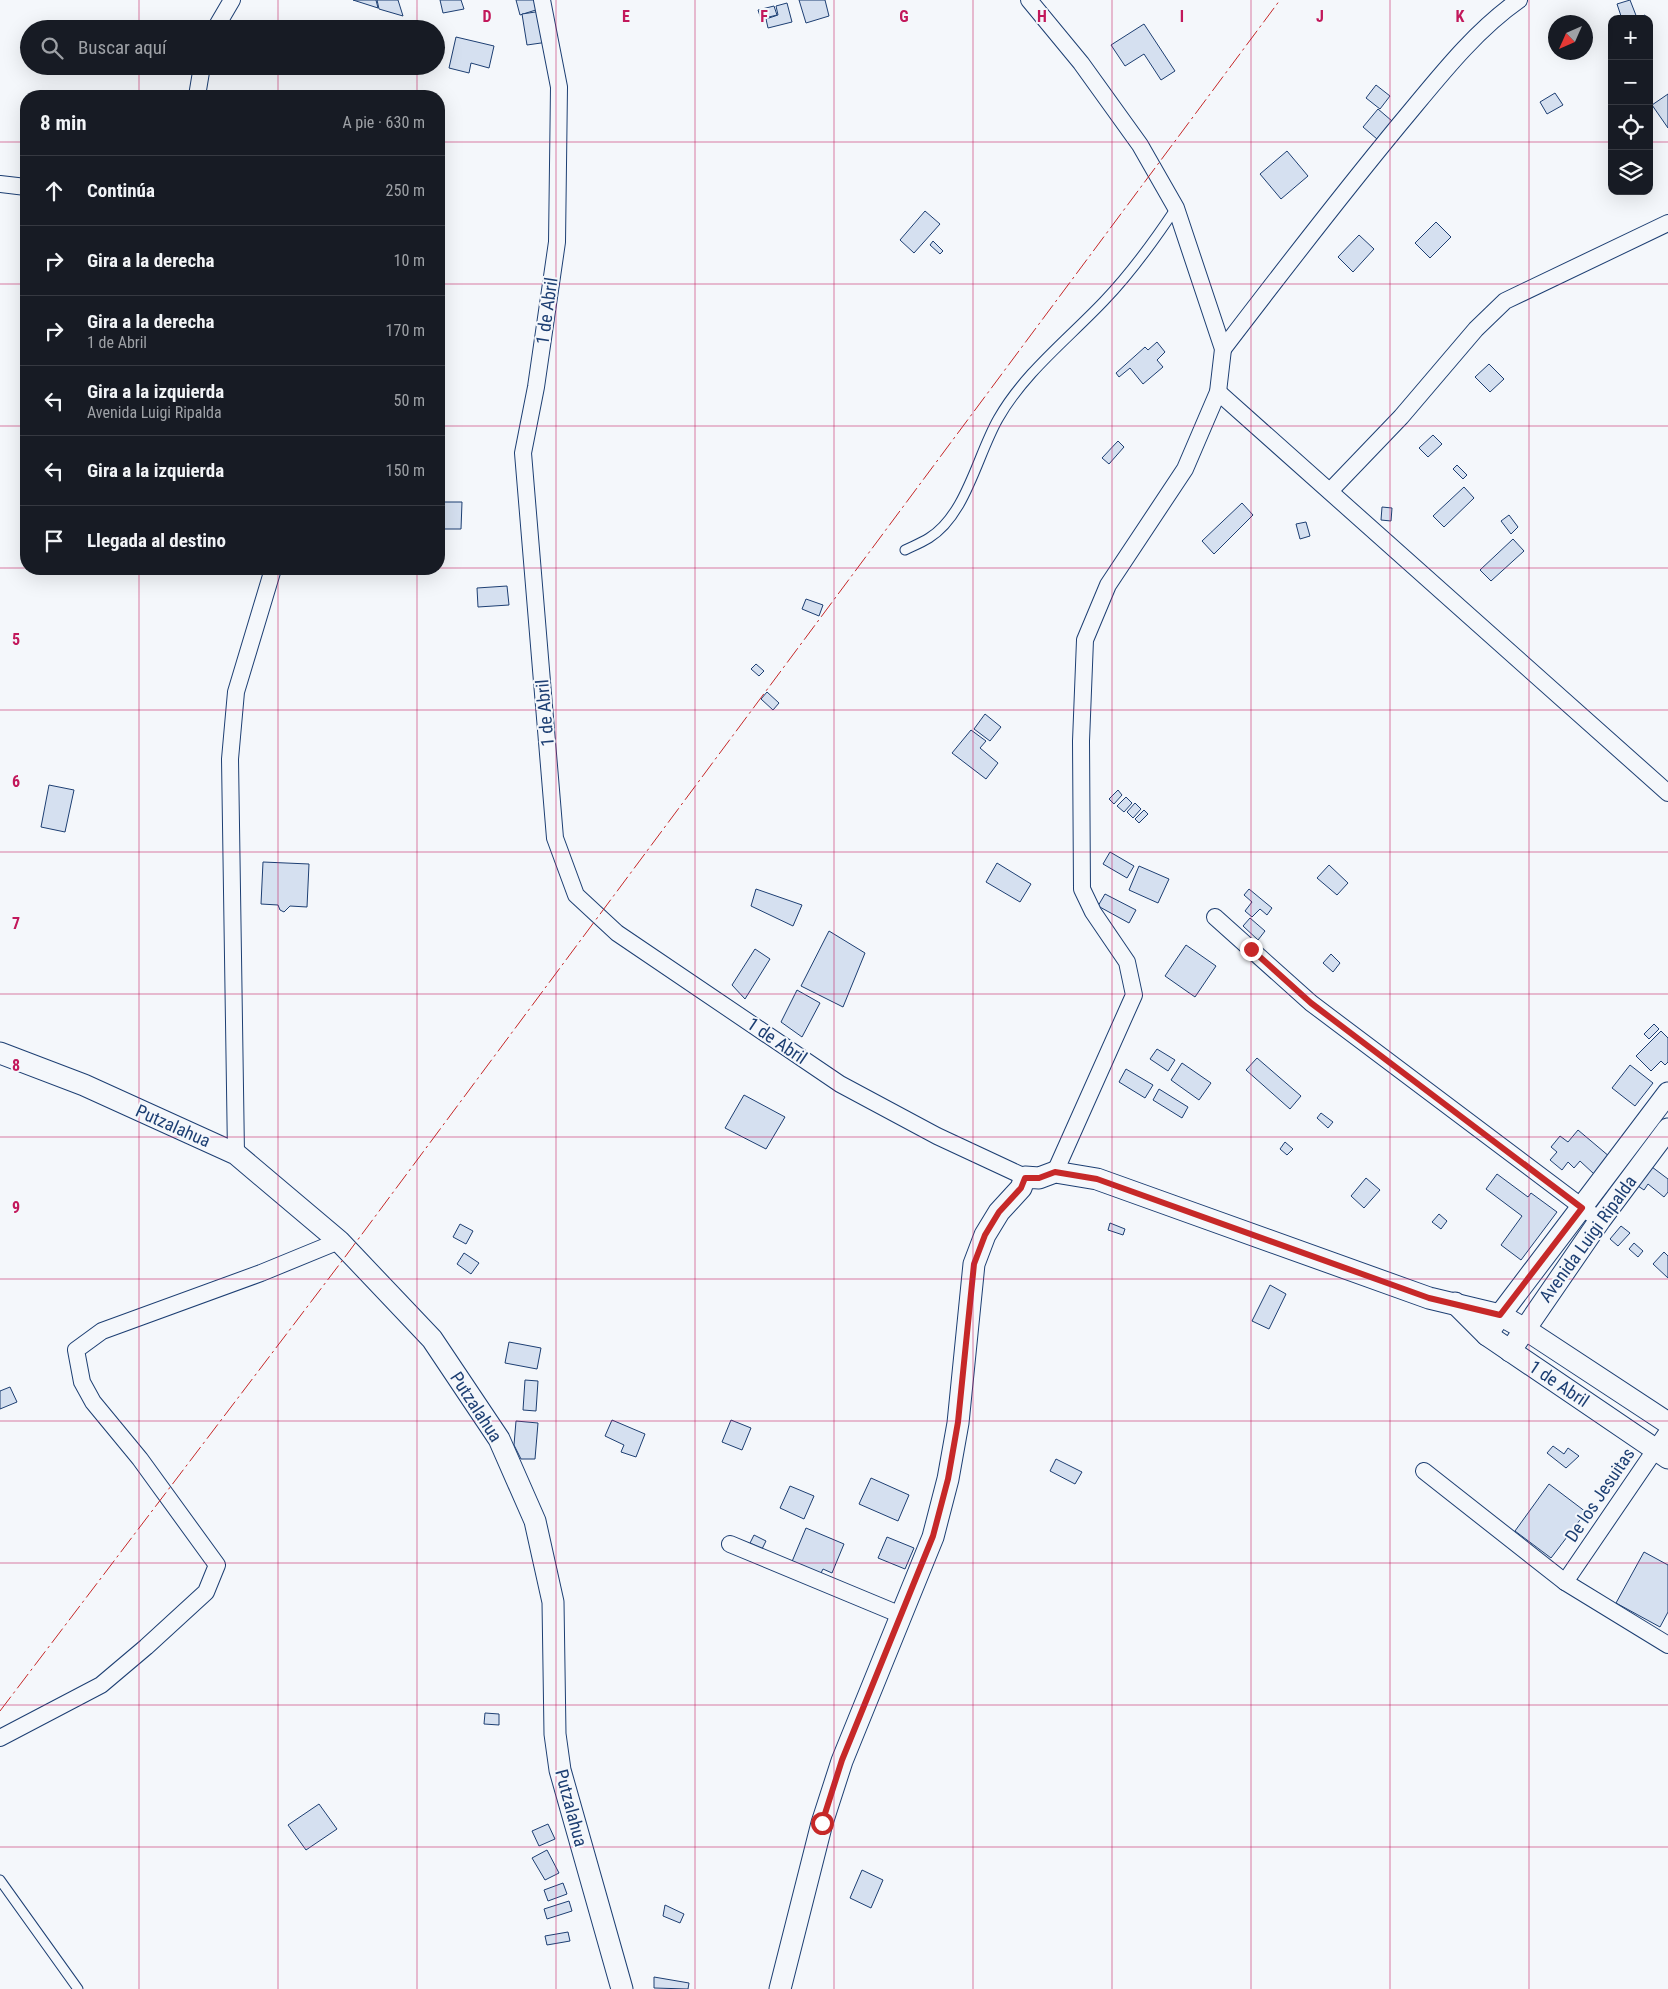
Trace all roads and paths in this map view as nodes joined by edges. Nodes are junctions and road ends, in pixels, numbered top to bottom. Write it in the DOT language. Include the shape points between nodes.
graph roads {
  1 [pos="232,0"];
  2 [pos="542,0"];
  3 [pos="1030,0"];
  4 [pos="1520,0"];
  5 [pos="220,20"];
  6 [pos="200,75"];
  7 [pos="198,90"];
  8 [pos="0,184"];
  9 [pos="20,186"];
  10 [pos="1176,208"];
  11 [pos="1668,222"];
  12 [pos="1223,349"];
  13 [pos="1218,392"];
  14 [pos="1330,491"];
  15 [pos="905,550"];
  16 [pos="271,575"];
  17 [pos="1668,793"];
  18 [pos="1215,916"];
  19 [pos="0,1053"];
  20 [pos="1668,1093"];
  21 [pos="1668,1129"];
  22 [pos="236,1154"];
  23 [pos="1055,1172"];
  24 [pos="1025,1178"];
  25 [pos="1582,1208"];
  26 [pos="1600,1220"];
  27 [pos="339,1241"];
  28 [pos="1455,1303"];
  29 [pos="1500,1315"];
  30 [pos="1524,1329"];
  31 [pos="1487,1336"];
  32 [pos="1510,1351"];
  33 [pos="1668,1423"];
  34 [pos="1668,1431"];
  35 [pos="1661,1453"];
  36 [pos="1424,1471"];
  37 [pos="730,1544"];
  38 [pos="1566,1582"];
  39 [pos="901,1615"];
  40 [pos="1668,1645"];
  41 [pos="0,1738"];
  42 [pos="0,1880"];
  43 [pos="78,1989"];
  44 [pos="622,1989"];
  45 [pos="780,1989"];
  1 -- 5 [label="street"];
  2 -- 24 [label="street, 1 de Abril" via="559,87 557,242 523,454 555,838 576,895 617,933 840,1084"];
  3 -- 10 [label="street" via="1140,145"];
  4 -- 12 [label="street" via="1481,32 1452,62 1323,217"];
  6 -- 7 [label="street"];
  8 -- 9 [label="street"];
  10 -- 12 [label="street"];
  10 -- 15 [label="lane" via="1145,253 1105,300 1022,385 999,417 967,489 949,520 930,538"];
  11 -- 14 [label="street" via="1504,301"];
  12 -- 13 [label="street"];
  13 -- 14 [label="street"];
  13 -- 23 [label="street" via="1185,468 1108,584 1085,640 1081,741 1082,889 1093,912 1127,962 1134,995"];
  14 -- 17 [label="street"];
  16 -- 22 [label="street" via="236,692 230,760"];
  18 -- 25 [label="street" via="1311,1003"];
  19 -- 22 [label="street, Putzalahua" via="84,1085"];
  20 -- 25 [label="street, Avenida Luigi Ripalda"];
  21 -- 26 [label="street, Avenida Luigi Ripalda"];
  22 -- 27 [label="street, Putzalahua"];
  23 -- 24 [label="street" via="1039,1178"];
  23 -- 28 [label="street, 1 de Abril" via="1097,1179 1429,1298"];
  24 -- 39 [label="street" via="985,1235 974,1264 958,1422 948,1479 933,1536"];
  25 -- 26 [label="street"];
  25 -- 29 [label="street, Avenida Luigi Ripalda"];
  26 -- 30 [label="street, Avenida Luigi Ripalda"];
  27 -- 41 [label="street" via="102,1331 76,1350 82,1382 93,1402 140,1459 217,1565 206,1592 101,1685"];
  27 -- 44 [label="street, Putzalahua" via="432,1339 499,1439 535,1521 553,1602 555,1734 560,1770"];
  28 -- 29 [label="street, 1 de Abril"];
  28 -- 31 [label="street, 1 de Abril"];
  29 -- 30 [label="street, 1 de Abril"];
  29 -- 31 [label="street, Avenida Luigi Ripalda"];
  30 -- 32 [label="street, Avenida Luigi Ripalda"];
  30 -- 33 [label="street, 1 de Abril"];
  31 -- 32 [label="street, 1 de Abril"];
  32 -- 35 [label="street, 1 de Abril"];
  34 -- 35 [label="street, De los Jesuitas"];
  35 -- 38 [label="street, De los Jesuitas"];
  36 -- 38 [label="street"];
  37 -- 39 [label="street"];
  38 -- 40 [label="street"];
  39 -- 45 [label="street" via="842,1760 822,1823"];
  42 -- 43 [label="lane"];
}
